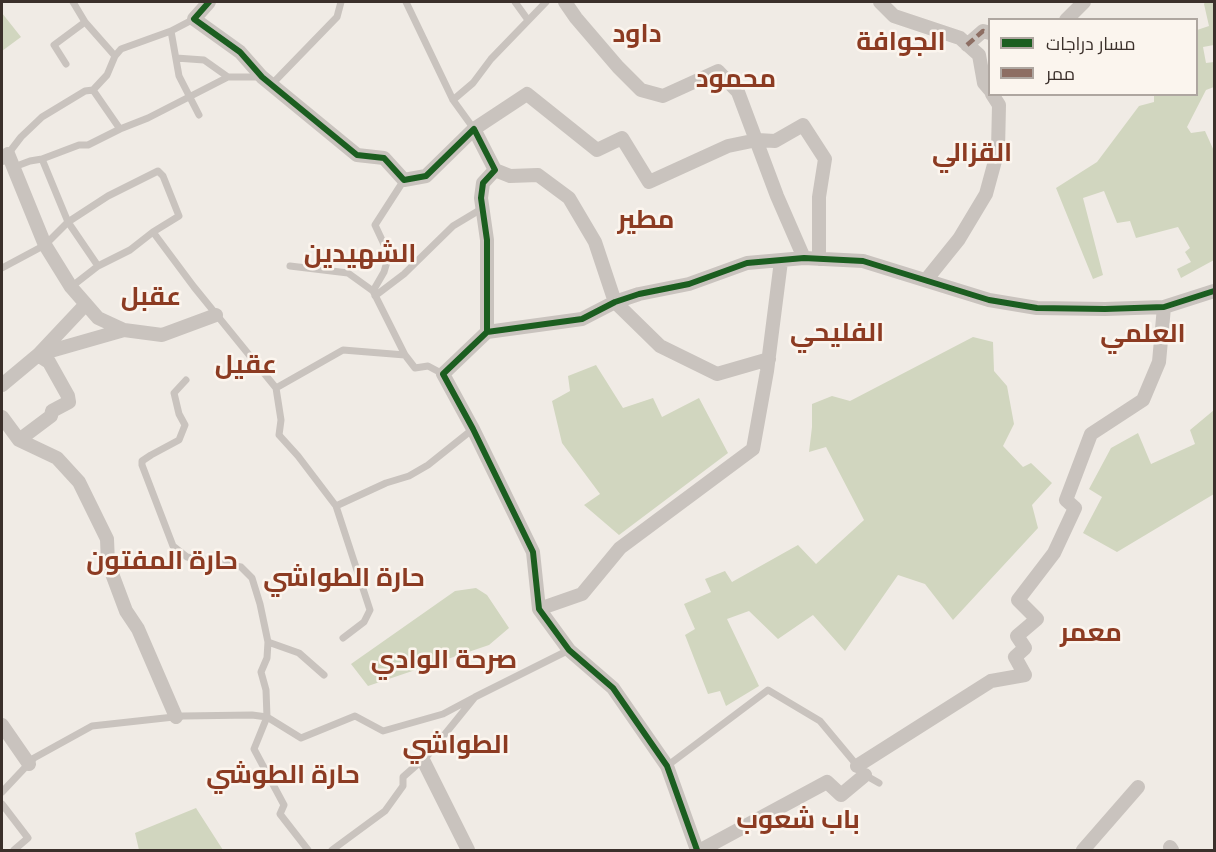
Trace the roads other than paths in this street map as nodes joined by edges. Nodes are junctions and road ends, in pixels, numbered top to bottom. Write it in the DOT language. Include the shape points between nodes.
graph roads {
  1 [pos="73,2"];
  2 [pos="209,2"];
  3 [pos="341,2"];
  4 [pos="406,2"];
  5 [pos="515,2"];
  6 [pos="546,2"];
  7 [pos="565,2"];
  8 [pos="880,2"];
  9 [pos="1084,2"];
  10 [pos="1068,18"];
  11 [pos="194,19"];
  12 [pos="528,20"];
  13 [pos="85,22"];
  14 [pos="171,31"];
  15 [pos="988,32"];
  16 [pos="968,45"];
  17 [pos="115,56"];
  18 [pos="176,58"];
  19 [pos="66,64"];
  20 [pos="228,77"];
  21 [pos="267,80"];
  22 [pos="988,88"];
  23 [pos="93,90"];
  24 [pos="190,96"];
  25 [pos="1000,98"];
  26 [pos="453,100"];
  27 [pos="199,115"];
  28 [pos="120,129"];
  29 [pos="474,129"];
  30 [pos="757,140"];
  31 [pos="42,159"];
  32 [pos="8,160"];
  33 [pos="495,170"];
  34 [pos="404,180"];
  35 [pos="483,208"];
  36 [pos="68,222"];
  37 [pos="153,232"];
  38 [pos="45,245"];
  39 [pos="804,258"];
  40 [pos="819,259"];
  41 [pos="781,261"];
  42 [pos="290,266"];
  43 [pos="98,267"];
  44 [pos="2,268"];
  45 [pos="926,280"];
  46 [pos="71,286"];
  47 [pos="1215,291"];
  48 [pos="374,293"];
  49 [pos="615,302"];
  50 [pos="86,304"];
  51 [pos="1164,307"];
  52 [pos="216,315"];
  53 [pos="124,330"];
  54 [pos="487,332"];
  55 [pos="38,355"];
  56 [pos="405,355"];
  57 [pos="769,358"];
  58 [pos="443,374"];
  59 [pos="186,380"];
  60 [pos="2,385"];
  61 [pos="276,388"];
  62 [pos="2,417"];
  63 [pos="473,429"];
  64 [pos="20,440"];
  65 [pos="336,506"];
  66 [pos="539,609"];
  67 [pos="343,638"];
  68 [pos="268,642"];
  69 [pos="569,650"];
  70 [pos="324,675"];
  71 [pos="475,697"];
  72 [pos="176,717"];
  73 [pos="267,717"];
  74 [pos="2,725"];
  75 [pos="423,760"];
  76 [pos="28,764"];
  77 [pos="667,766"];
  78 [pos="861,770"];
  79 [pos="879,783"];
  80 [pos="1138,787"];
  81 [pos="2,792"];
  82 [pos="2,804"];
  83 [pos="14,850"];
  84 [pos="308,850"];
  85 [pos="332,850"];
  86 [pos="468,850"];
  87 [pos="699,850"];
  88 [pos="1083,850"];
  1 -- 13 [label="lane"];
  2 -- 11 [label="street"];
  3 -- 21 [label="lane" via="337,17"];
  4 -- 26 [label="lane"];
  5 -- 12 [label="lane"];
  6 -- 12 [label="lane"];
  7 -- 30 [label="street" via="641,90 663,96 718,71 738,92"];
  8 -- 16 [label="street" via="894,16 960,38"];
  9 -- 10 [label="street"];
  11 -- 14 [label="lane"];
  11 -- 21 [label="street" via="240,52"];
  12 -- 26 [label="lane"];
  13 -- 17 [label="lane"];
  13 -- 19 [label="lane" via="54,45"];
  14 -- 17 [label="lane" via="121,49"];
  14 -- 18 [label="lane"];
  15 -- 16 [label="street" via="983,31"];
  16 -- 22 [label="street" via="979,55"];
  17 -- 23 [label="lane" via="107,75"];
  18 -- 20 [label="lane" via="204,60"];
  18 -- 24 [label="lane" via="179,76"];
  20 -- 21 [label="lane"];
  20 -- 24 [label="lane"];
  21 -- 34 [label="street" via="357,155 384,159"];
  23 -- 28 [label="lane"];
  23 -- 32 [label="lane" via="42,117 21,137"];
  24 -- 27 [label="lane"];
  24 -- 28 [label="lane"];
  25 -- 45 [label="street" via="998,150 986,194 959,239"];
  26 -- 29 [label="lane"];
  28 -- 31 [label="lane" via="88,145"];
  29 -- 30 [label="street" via="527,94 597,150 622,138 649,182 728,146"];
  29 -- 33 [label="street"];
  29 -- 34 [label="street" via="426,176"];
  30 -- 39 [label="street"];
  30 -- 40 [label="street" via="775,141 803,125 825,159 819,197"];
  31 -- 32 [label="lane"];
  31 -- 36 [label="lane"];
  32 -- 38 [label="street"];
  33 -- 35 [label="street" via="483,183"];
  33 -- 49 [label="street" via="510,176 538,175 569,198 595,242"];
  34 -- 48 [label="lane" via="375,225 388,255"];
  35 -- 48 [label="lane" via="453,226 404,274"];
  35 -- 54 [label="street"];
  36 -- 37 [label="lane" via="158,171 179,216"];
  36 -- 38 [label="lane"];
  36 -- 43 [label="lane"];
  37 -- 43 [label="lane"];
  37 -- 52 [label="lane"];
  38 -- 44 [label="lane"];
  38 -- 46 [label="street"];
  39 -- 40 [label="street"];
  39 -- 41 [label="street"];
  40 -- 45 [label="street" via="863,261"];
  41 -- 49 [label="street" via="747,263 689,284"];
  41 -- 57 [label="street"];
  42 -- 48 [label="lane" via="348,273"];
  43 -- 46 [label="lane"];
  45 -- 51 [label="street" via="989,300 1037,308"];
  46 -- 50 [label="street"];
  47 -- 51 [label="street"];
  48 -- 56 [label="lane"];
  49 -- 54 [label="street" via="582,319"];
  49 -- 57 [label="street" via="660,346 717,374"];
  50 -- 53 [label="street" via="98,318"];
  50 -- 55 [label="street"];
  51 -- 78 [label="street" via="1160,362 1143,400 1090,434 1065,500 1075,508 1054,553 1018,600 1037,619 1017,636 1025,648 1015,657 1025,675 991,681"];
  52 -- 53 [label="street" via="162,335"];
  52 -- 61 [label="lane"];
  53 -- 55 [label="street"];
  54 -- 58 [label="street"];
  55 -- 60 [label="street"];
  55 -- 64 [label="street" via="49,362 69,402 52,411 51,416"];
  56 -- 58 [label="lane" via="415,368 428,366"];
  56 -- 61 [label="lane" via="343,350"];
  57 -- 66 [label="street" via="753,449 620,548 582,594"];
  58 -- 63 [label="street"];
  59 -- 68 [label="lane" via="174,393 184,425 179,440 142,461 142,465 173,546 187,557 241,567 252,578"];
  61 -- 65 [label="lane" via="279,435"];
  62 -- 64 [label="street"];
  63 -- 65 [label="lane" via="410,476"];
  63 -- 66 [label="street" via="533,552"];
  64 -- 72 [label="street" via="57,458 79,482 107,539 108,563 126,611 138,629"];
  65 -- 67 [label="lane" via="370,610 364,622"];
  66 -- 69 [label="street"];
  68 -- 70 [label="lane" via="299,653"];
  68 -- 73 [label="lane" via="261,672"];
  69 -- 71 [label="lane"];
  69 -- 77 [label="street" via="613,688"];
  71 -- 73 [label="lane" via="443,714 383,731 355,716 301,738"];
  71 -- 75 [label="lane"];
  72 -- 73 [label="lane"];
  72 -- 76 [label="lane" via="92,726"];
  73 -- 84 [label="lane" via="254,749 284,805 280,814"];
  74 -- 76 [label="street"];
  75 -- 85 [label="lane" via="403,777 403,786 385,811"];
  75 -- 86 [label="street"];
  76 -- 81 [label="lane"];
  77 -- 78 [label="lane" via="768,690 820,722"];
  77 -- 87 [label="street"];
  78 -- 79 [label="lane"];
  78 -- 87 [label="street" via="841,795 827,782"];
  80 -- 88 [label="street"];
  82 -- 83 [label="lane" via="28,838"];
}
